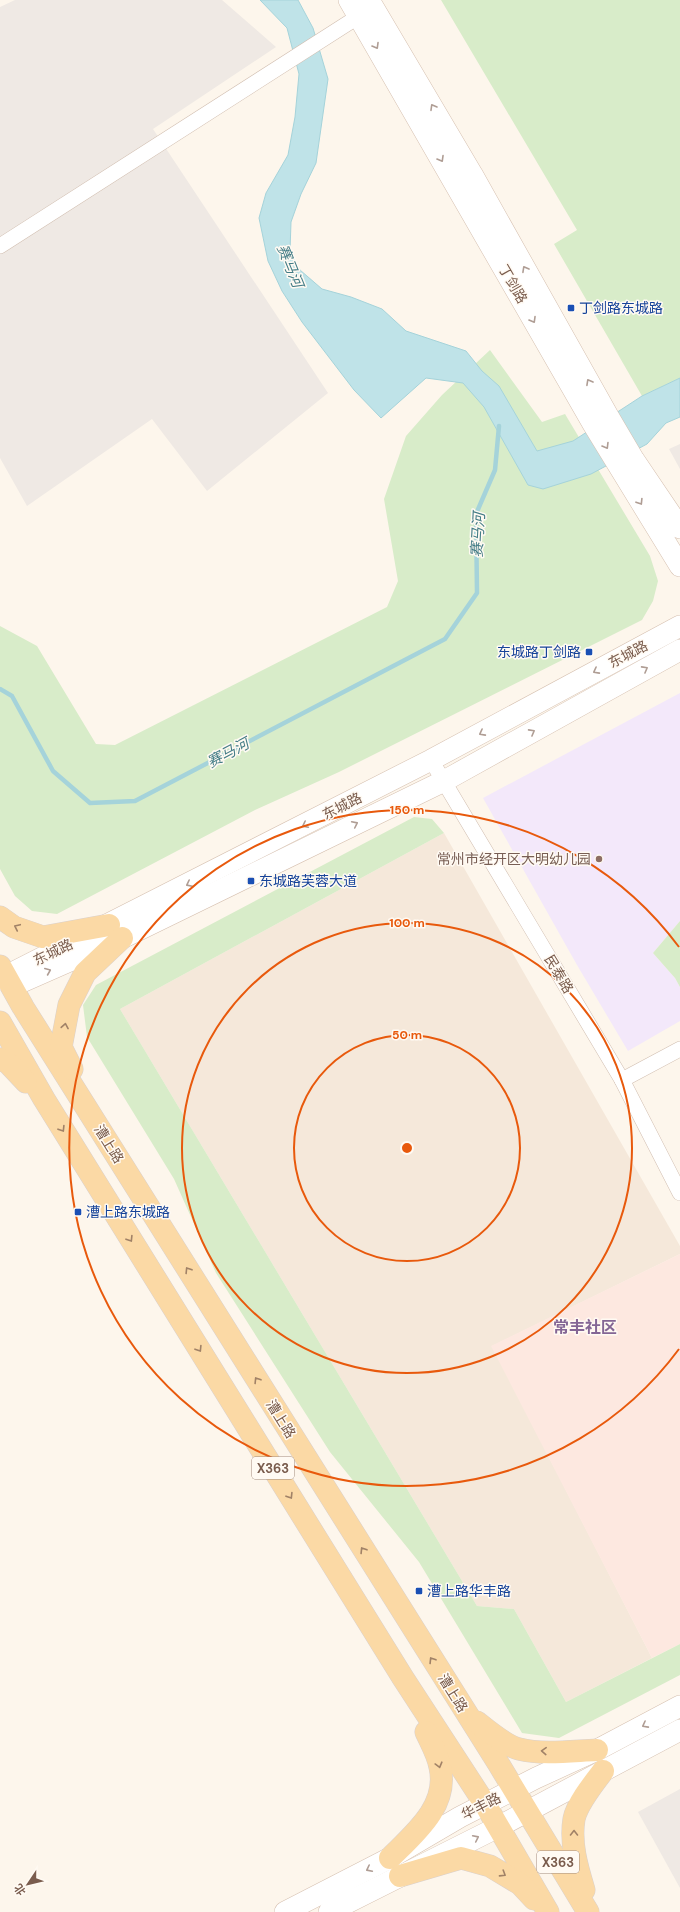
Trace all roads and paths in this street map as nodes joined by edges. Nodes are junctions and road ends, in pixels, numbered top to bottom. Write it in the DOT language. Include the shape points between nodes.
graph roads {
  1 [pos="363,6"];
  2 [pos="0,246"];
  3 [pos="627,464"];
  4 [pos="680,528"];
  5 [pos="680,566"];
  6 [pos="680,626"];
  7 [pos="680,650"];
  8 [pos="430,760"];
  9 [pos="444,781"];
  10 [pos="0,917"];
  11 [pos="116,932"];
  12 [pos="4,980"];
  13 [pos="0,1022"];
  14 [pos="680,1050"];
  15 [pos="0,1059"];
  16 [pos="622,1080"];
  17 [pos="44,1100"];
  18 [pos="98,1127"];
  19 [pos="680,1193"];
  20 [pos="403,1678"];
  21 [pos="680,1706"];
  22 [pos="465,1712"];
  23 [pos="680,1730"];
  24 [pos="597,1750"];
  25 [pos="603,1772"];
  26 [pos="514,1789"];
  27 [pos="484,1804"];
  28 [pos="527,1811"];
  29 [pos="498,1827"];
  30 [pos="395,1867"];
  31 [pos="285,1912"];
  32 [pos="329,1912"];
  33 [pos="547,1912"];
  34 [pos="589,1912"];
  1 -- 2 [label="street" via="334,31"];
  1 -- 3 [label="main road, 丁剑路"];
  3 -- 4 [label="main road, 丁剑路"];
  3 -- 5 [label="main road, 丁剑路, one-way"];
  6 -- 8 [label="main road, 东城路, one-way"];
  9 -- 7 [label="main road, 东城路, one-way"];
  8 -- 9 [label="street, 民泰路"];
  8 -- 11 [label="main road, 东城路, one-way"];
  11 -- 9 [label="main road, 东城路, one-way"];
  9 -- 16 [label="street, 民泰路"];
  11 -- 10 [label="main road, one-way" via="43,937 14,927"];
  11 -- 12 [label="main road, 东城路" via="25,980"];
  18 -- 11 [label="main road, one-way" via="62,1047 69,1005 85,973"];
  12 -- 18 [label="main road, 漕上路 / X363"];
  13 -- 17 [label="main road, X363"];
  14 -- 16 [label="street"];
  15 -- 17 [label="main road" via="8,1063"];
  16 -- 19 [label="street, 民泰路"];
  17 -- 20 [label="main road, X363, one-way"];
  22 -- 18 [label="main road, 漕上路 / X363, one-way"];
  20 -- 27 [label="main road, X363"];
  20 -- 30 [label="main road, one-way" via="441,1767 440,1794 426,1822"];
  21 -- 24 [label="main road, 华丰路, one-way"];
  24 -- 22 [label="main road, one-way" via="546,1752 518,1749 490,1732"];
  22 -- 26 [label="main road, 漕上路 / X363"];
  23 -- 25 [label="main road, 华丰路"];
  24 -- 26 [label="main road, 华丰路"];
  25 -- 28 [label="main road, 华丰路"];
  34 -- 25 [label="main road, one-way" via="574,1855 574,1819 588,1792"];
  26 -- 27 [label="main road, 华丰路"];
  26 -- 28 [label="main road, 漕上路 / X363"];
  27 -- 29 [label="main road, X363"];
  27 -- 30 [label="main road, 华丰路"];
  28 -- 29 [label="main road, 华丰路"];
  28 -- 34 [label="main road, 漕上路 / X363"];
  30 -- 29 [label="main road, 华丰路, one-way"];
  29 -- 33 [label="main road, X363"];
  30 -- 31 [label="main road, 华丰路, one-way"];
  30 -- 32 [label="main road, 华丰路"];
  30 -- 33 [label="main road, one-way" via="461,1858 490,1866 520,1884"];
}
